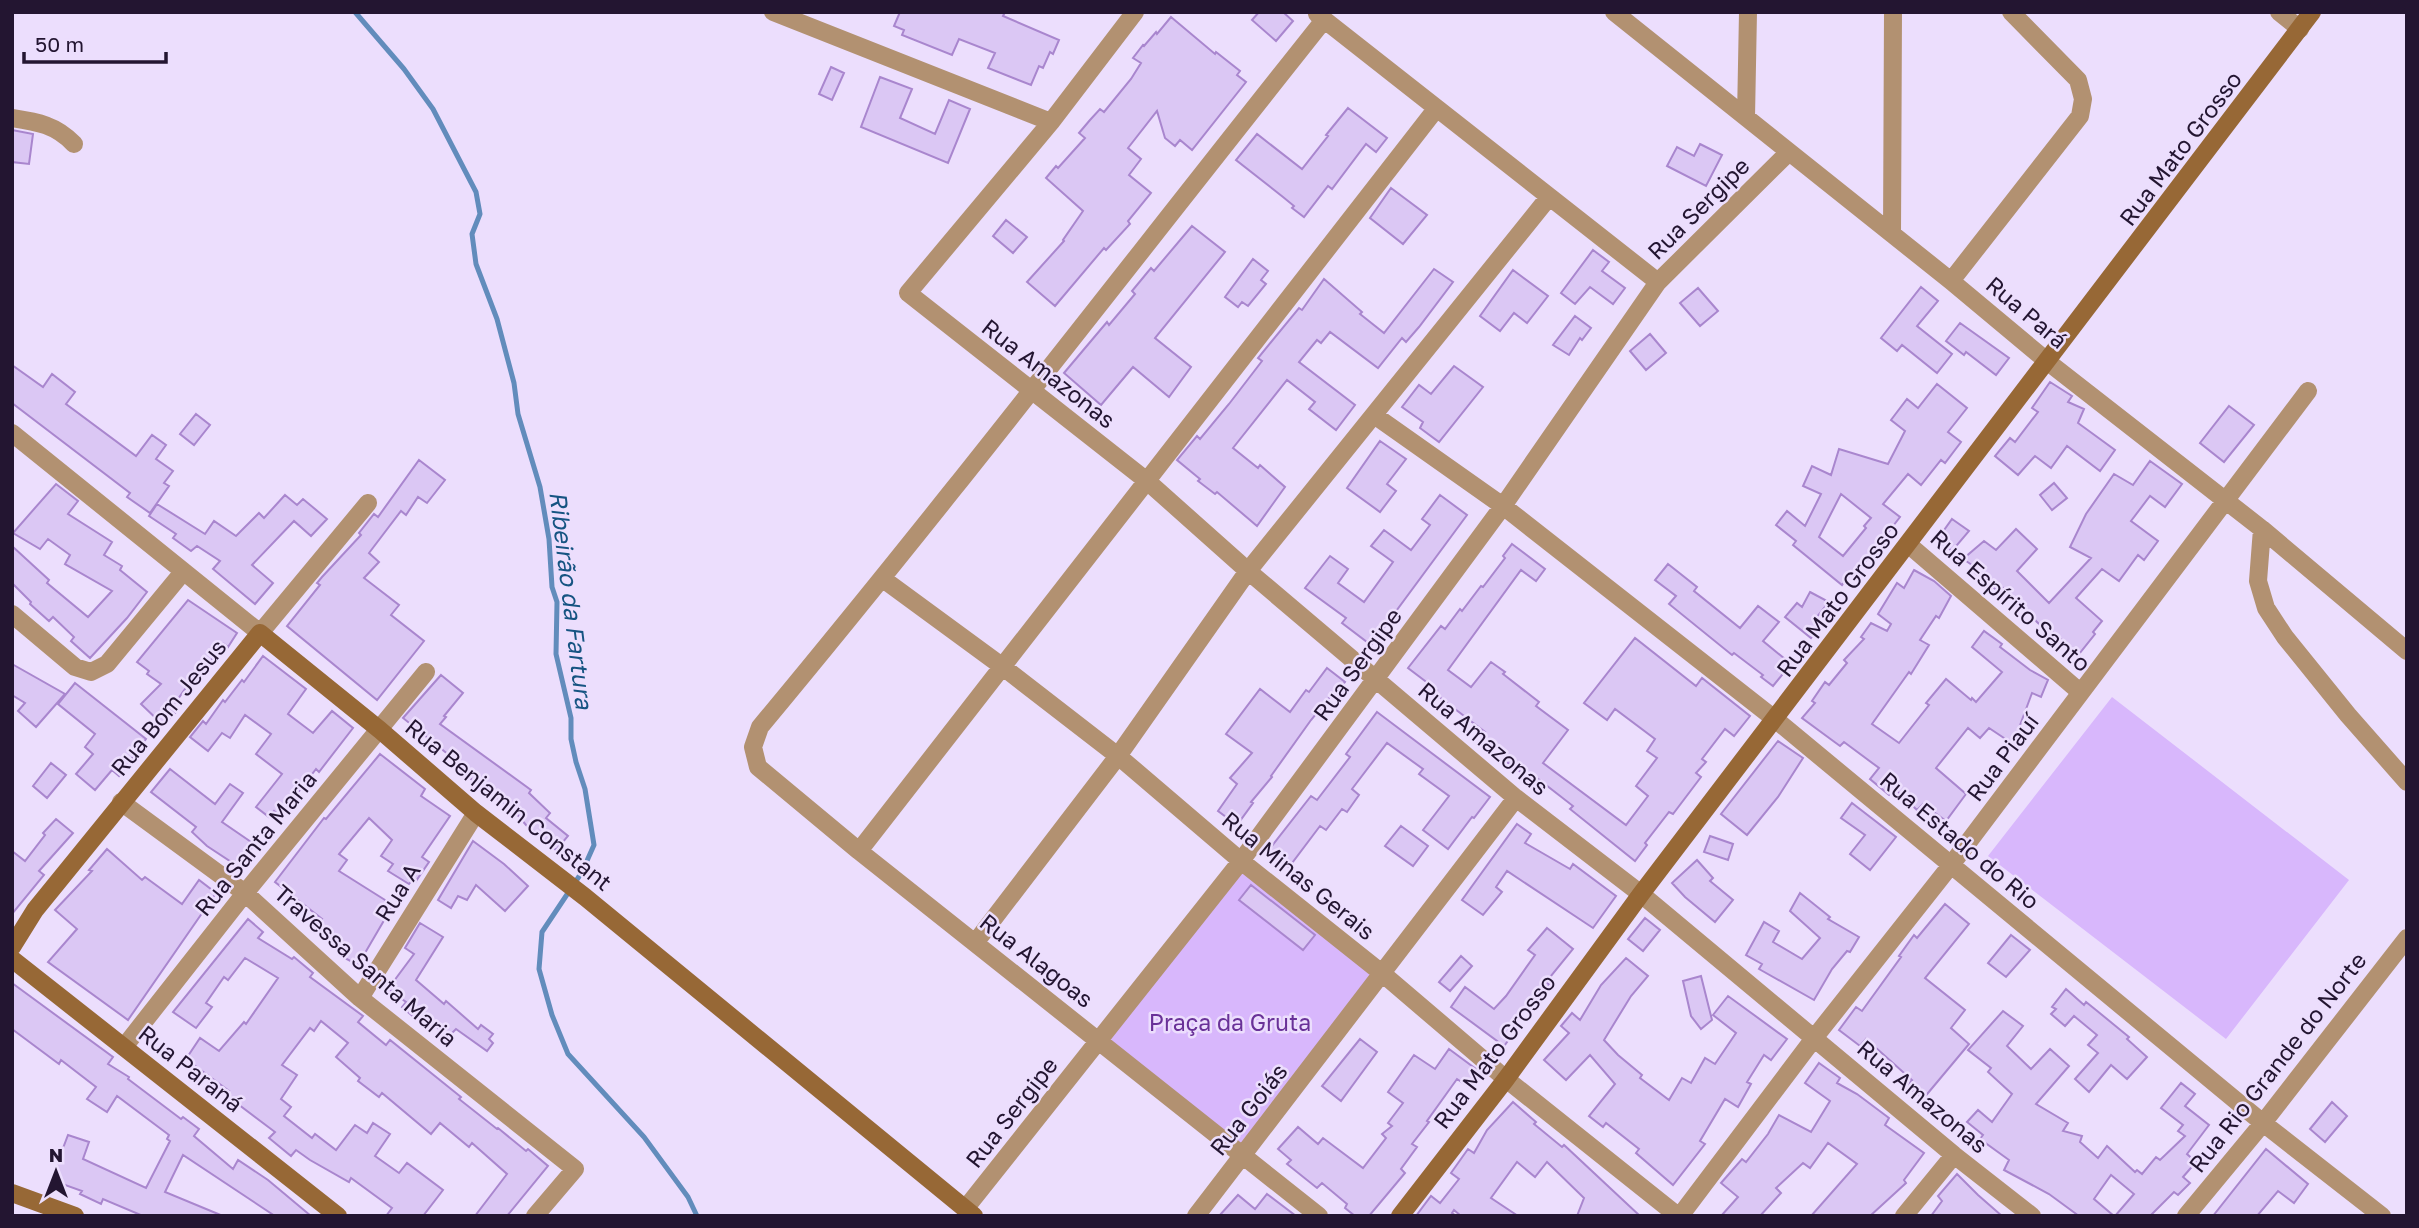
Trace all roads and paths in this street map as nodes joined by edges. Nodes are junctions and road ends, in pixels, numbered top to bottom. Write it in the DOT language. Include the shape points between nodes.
graph roads {
  1 [pos="773,12"];
  2 [pos="1135,12"];
  3 [pos="1614,12"];
  4 [pos="1748,12"];
  5 [pos="1893,12"];
  6 [pos="2011,12"];
  7 [pos="2279,12"];
  8 [pos="2312,12"];
  9 [pos="1319,16"];
  10 [pos="2300,29"];
  11 [pos="1436,109"];
  12 [pos="1746,117"];
  13 [pos="12,118"];
  14 [pos="1051,122"];
  15 [pos="74,144"];
  16 [pos="1789,152"];
  17 [pos="1549,197"];
  18 [pos="1892,234"];
  19 [pos="1951,281"];
  20 [pos="1658,282"];
  21 [pos="2048,362"];
  22 [pos="1031,388"];
  23 [pos="2308,391"];
  24 [pos="1374,415"];
  25 [pos="12,433"];
  26 [pos="1147,481"];
  27 [pos="2224,501"];
  28 [pos="368,503"];
  29 [pos="1503,506"];
  30 [pos="2262,529"];
  31 [pos="1909,545"];
  32 [pos="1248,571"];
  33 [pos="183,572"];
  34 [pos="883,579"];
  35 [pos="12,614"];
  36 [pos="260,633"];
  37 [pos="2407,651"];
  38 [pos="1003,667"];
  39 [pos="426,673"];
  40 [pos="1376,680"];
  41 [pos="2080,692"];
  42 [pos="1776,720"];
  43 [pos="380,730"];
  44 [pos="1118,756"];
  45 [pos="2407,782"];
  46 [pos="1516,798"];
  47 [pos="121,802"];
  48 [pos="476,813"];
  49 [pos="859,851"];
  50 [pos="1241,861"];
  51 [pos="1951,865"];
  52 [pos="245,893"];
  53 [pos="1642,894"];
  54 [pos="2407,938"];
  55 [pos="975,943"];
  56 [pos="12,947"];
  57 [pos="12,959"];
  58 [pos="1382,974"];
  59 [pos="360,998"];
  60 [pos="1815,1037"];
  61 [pos="1099,1040"];
  62 [pos="124,1047"];
  63 [pos="1506,1079"];
  64 [pos="2263,1123"];
  65 [pos="1244,1154"];
  66 [pos="1954,1155"];
  67 [pos="12,1193"];
  68 [pos="970,1212"];
  69 [pos="75,1216"];
  70 [pos="338,1216"];
  71 [pos="535,1216"];
  72 [pos="1196,1216"];
  73 [pos="1319,1216"];
  74 [pos="1400,1216"];
  75 [pos="1679,1216"];
  76 [pos="1904,1216"];
  77 [pos="2032,1216"];
  78 [pos="2186,1216"];
  79 [pos="2382,1216"];
  1 -- 14 [label="street"];
  2 -- 14 [label="street"];
  3 -- 12 [label="street, Rua Pará"];
  4 -- 12 [label="street"];
  5 -- 18 [label="street"];
  6 -- 19 [label="street" via="2078,80 2083,99 2080,116"];
  7 -- 10 [label="street"];
  8 -- 10 [label="street, Rua Mato Grosso"];
  9 -- 11 [label="street"];
  9 -- 22 [label="street"];
  10 -- 21 [label="street, Rua Mato Grosso"];
  11 -- 17 [label="street"];
  11 -- 26 [label="street"];
  12 -- 16 [label="street, Rua Pará"];
  13 -- 15 [label="street" via="62,131"];
  14 -- 22 [label="street, Rua Amazonas" via="908,293"];
  16 -- 18 [label="street, Rua Pará"];
  16 -- 20 [label="street, Rua Sergipe"];
  17 -- 20 [label="street"];
  17 -- 24 [label="street"];
  18 -- 19 [label="street, Rua Pará"];
  19 -- 21 [label="street, Rua Pará"];
  20 -- 29 [label="street, Rua Sergipe"];
  21 -- 27 [label="street, Rua Pará"];
  21 -- 31 [label="street, Rua Mato Grosso"];
  22 -- 26 [label="street, Rua Amazonas"];
  22 -- 34 [label="street"];
  23 -- 27 [label="street, Rua Piauí"];
  24 -- 29 [label="street, Rua Estado do Rio"];
  24 -- 32 [label="street"];
  25 -- 33 [label="street, Rua Benjamin Constant"];
  26 -- 32 [label="street, Rua Amazonas"];
  26 -- 38 [label="street"];
  27 -- 30 [label="street, Rua Pará"];
  27 -- 41 [label="street, Rua Piauí"];
  28 -- 36 [label="street, Rua Bom Jesus"];
  29 -- 40 [label="street, Rua Sergipe"];
  29 -- 42 [label="street, Rua Estado do Rio"];
  30 -- 37 [label="street, Rua Pará"];
  30 -- 45 [label="street" via="2258,580 2266,608 2348,715"];
  31 -- 41 [label="street, Rua Espírito Santo"];
  31 -- 42 [label="street, Rua Mato Grosso"];
  32 -- 40 [label="street, Rua Amazonas"];
  32 -- 44 [label="street"];
  33 -- 35 [label="street" via="107,664 91,672 75,667"];
  33 -- 36 [label="street, Rua Benjamin Constant"];
  34 -- 38 [label="street, Rua Minas Gerais"];
  34 -- 49 [label="street, Rua Alagoas" via="760,727 754,747 758,767"];
  36 -- 43 [label="street, Rua Benjamin Constant"];
  36 -- 47 [label="street, Rua Bom Jesus"];
  38 -- 44 [label="street, Rua Minas Gerais"];
  38 -- 49 [label="street"];
  39 -- 43 [label="street, Rua Santa Maria"];
  40 -- 46 [label="street, Rua Amazonas"];
  40 -- 50 [label="street, Rua Sergipe"];
  41 -- 51 [label="street, Rua Piauí"];
  42 -- 51 [label="street, Rua Estado do Rio"];
  42 -- 53 [label="street, Rua Mato Grosso"];
  43 -- 48 [label="street, Rua Benjamin Constant"];
  43 -- 52 [label="street, Rua Santa Maria"];
  44 -- 50 [label="street, Rua Minas Gerais"];
  44 -- 55 [label="street"];
  46 -- 53 [label="street, Rua Amazonas"];
  46 -- 58 [label="street, Rua Goiás"];
  47 -- 52 [label="street, Travessa Santa Maria"];
  47 -- 56 [label="street, Rua Bom Jesus"];
  48 -- 59 [label="street, Rua A"];
  48 -- 68 [label="street, Rua Benjamin Constant"];
  49 -- 55 [label="street, Rua Alagoas"];
  50 -- 58 [label="street, Rua Minas Gerais"];
  50 -- 61 [label="street, Rua Sergipe"];
  51 -- 60 [label="street, Rua Piauí"];
  51 -- 64 [label="street, Rua Estado do Rio"];
  52 -- 59 [label="street, Travessa Santa Maria"];
  52 -- 62 [label="street, Rua Santa Maria"];
  53 -- 60 [label="street, Rua Amazonas"];
  53 -- 63 [label="street, Rua Mato Grosso"];
  54 -- 64 [label="street, Rua Rio Grande do Norte"];
  55 -- 61 [label="street, Rua Alagoas"];
  57 -- 62 [label="street, Rua Paraná"];
  58 -- 63 [label="street, Rua Minas Gerais"];
  58 -- 65 [label="street, Rua Goiás"];
  59 -- 71 [label="street, Travessa Santa Maria" via="575,1169"];
  60 -- 66 [label="street, Rua Amazonas"];
  60 -- 75 [label="street, Rua Piauí"];
  61 -- 65 [label="street, Rua Alagoas"];
  61 -- 68 [label="street, Rua Sergipe"];
  62 -- 70 [label="street, Rua Paraná"];
  63 -- 74 [label="street, Rua Mato Grosso"];
  63 -- 75 [label="street, Rua Minas Gerais"];
  64 -- 78 [label="street, Rua Rio Grande do Norte"];
  64 -- 79 [label="street, Rua Estado do Rio"];
  65 -- 72 [label="street, Rua Goiás"];
  65 -- 73 [label="street, Rua Alagoas"];
  66 -- 76 [label="street"];
  66 -- 77 [label="street, Rua Amazonas"];
  67 -- 69 [label="street"];
}
